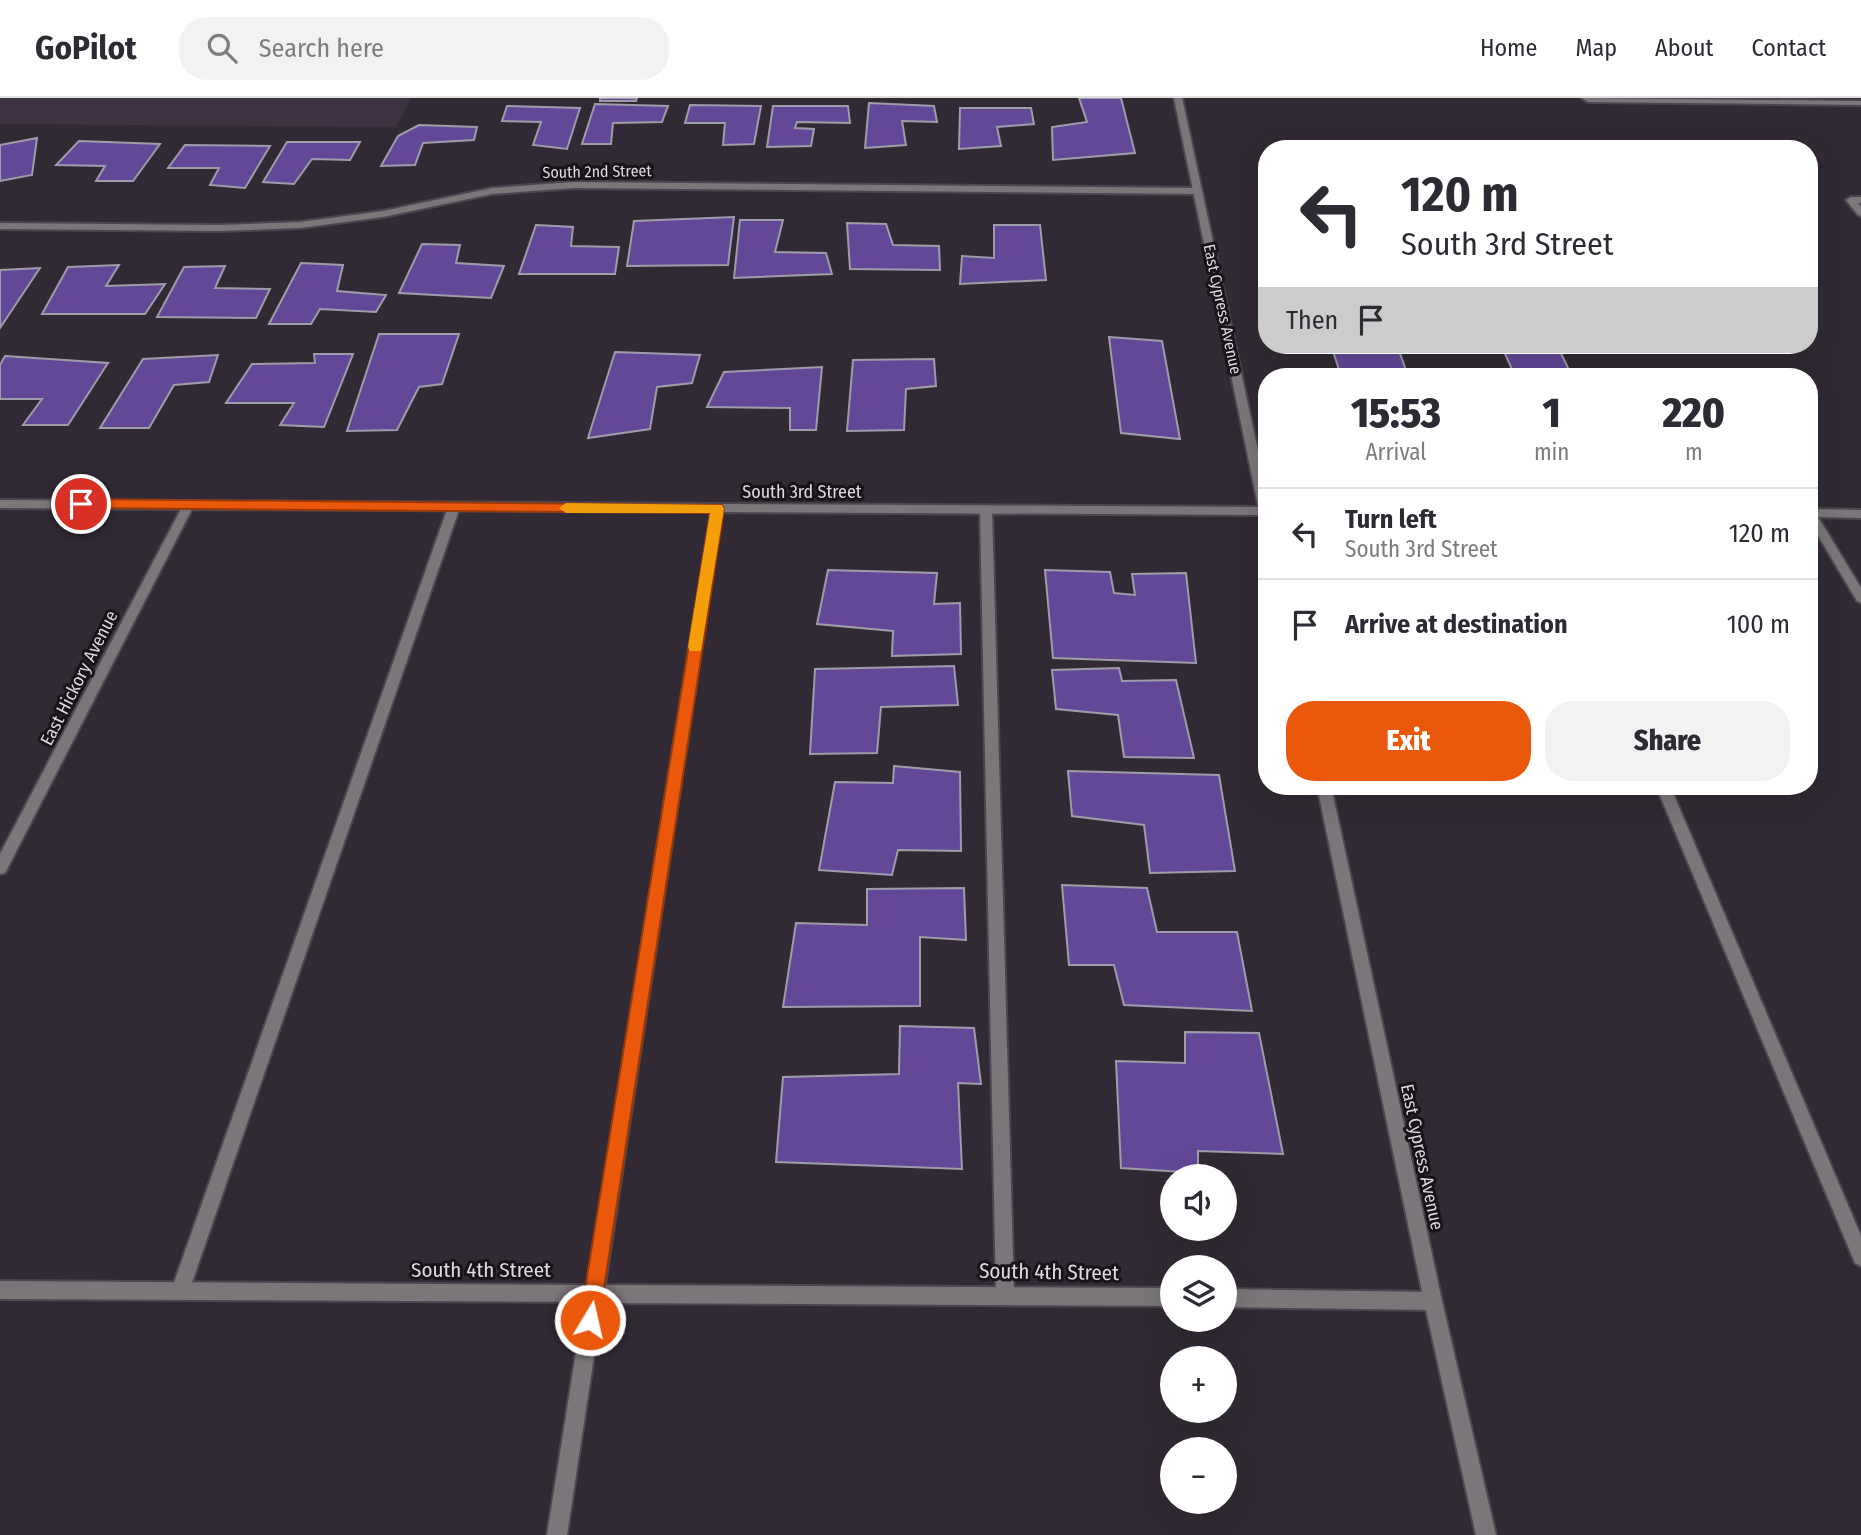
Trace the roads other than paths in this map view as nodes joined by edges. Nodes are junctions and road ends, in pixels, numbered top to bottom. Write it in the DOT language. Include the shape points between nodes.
graph roads {
  1 [pos="1178,98"];
  2 [pos="1587,98"];
  3 [pos="1861,103"];
  4 [pos="1198,191"];
  5 [pos="1861,201"];
  6 [pos="1861,213"];
  7 [pos="0,226"];
  8 [pos="1258,476"];
  9 [pos="0,504"];
  10 [pos="189,504"];
  11 [pos="454,507"];
  12 [pos="717,509"];
  13 [pos="986,510"];
  14 [pos="1818,513"];
  15 [pos="1258,514"];
  16 [pos="1861,514"];
  17 [pos="1818,526"];
  18 [pos="1861,598"];
  19 [pos="1326,795"];
  20 [pos="1667,795"];
  21 [pos="0,868"];
  22 [pos="1861,1257"];
  23 [pos="0,1290"];
  24 [pos="180,1292"];
  25 [pos="595,1293"];
  26 [pos="1005,1294"];
  27 [pos="1160,1297"];
  28 [pos="1237,1298"];
  29 [pos="1433,1301"];
  30 [pos="557,1535"];
  31 [pos="1486,1535"];
  1 -- 4 [label="street, East Cypress Avenue"];
  2 -- 3 [label="street"];
  4 -- 7 [label="street, South 2nd Street" via="574,185 492,191 383,214 300,225"];
  4 -- 8 [label="street, East Cypress Avenue"];
  5 -- 6 [label="street" via="1851,200"];
  9 -- 10 [label="street, South 3rd Street"];
  10 -- 11 [label="street, South 3rd Street"];
  10 -- 21 [label="street, East Hickory Avenue"];
  11 -- 12 [label="street, South 3rd Street"];
  11 -- 24 [label="street"];
  12 -- 13 [label="street, South 3rd Street"];
  12 -- 25 [label="street"];
  13 -- 15 [label="street, South 3rd Street"];
  13 -- 26 [label="street"];
  14 -- 16 [label="street"];
  17 -- 18 [label="street"];
  19 -- 29 [label="street, East Cypress Avenue"];
  20 -- 22 [label="street"];
  23 -- 24 [label="street, South 4th Street"];
  24 -- 25 [label="street, South 4th Street"];
  25 -- 26 [label="street, South 4th Street"];
  25 -- 30 [label="street"];
  26 -- 27 [label="street, South 4th Street"];
  28 -- 29 [label="street"];
  29 -- 31 [label="street, East Cypress Avenue"];
}
